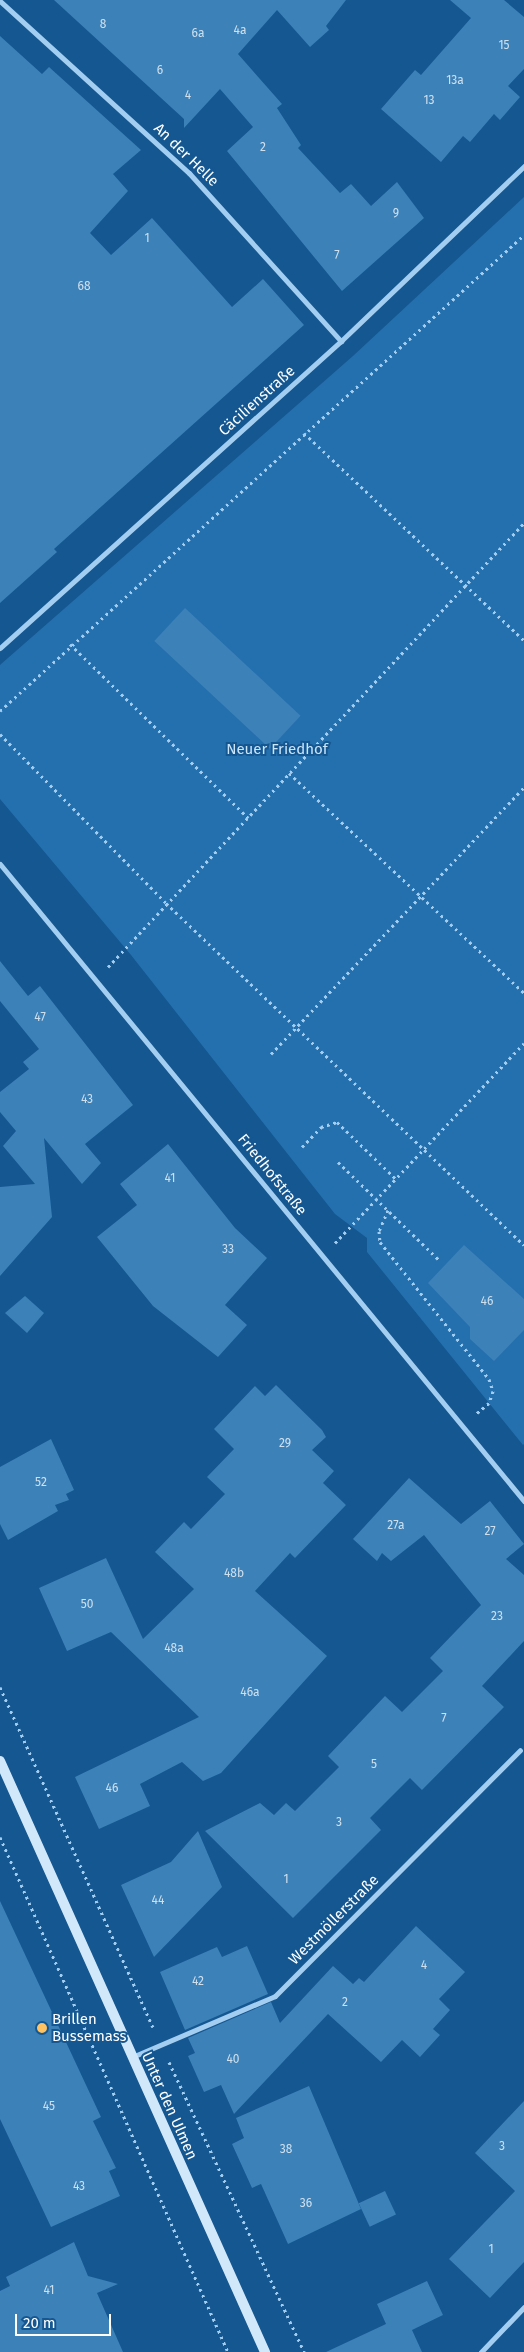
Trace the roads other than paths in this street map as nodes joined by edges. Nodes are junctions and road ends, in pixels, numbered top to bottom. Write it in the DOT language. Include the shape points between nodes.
graph roads {
  1 [pos="0,0"];
  2 [pos="524,166"];
  3 [pos="341,341"];
  4 [pos="0,648"];
  5 [pos="0,864"];
  6 [pos="524,1502"];
  7 [pos="520,1750"];
  8 [pos="0,1761"];
  9 [pos="132,2058"];
  10 [pos="524,2307"];
  11 [pos="265,2352"];
  12 [pos="481,2352"];
  1 -- 3 [label="street, An der Helle" via="189,173"];
  2 -- 3 [label="street, Cäcilienstraße"];
  3 -- 4 [label="street, Cäcilienstraße"];
  5 -- 6 [label="street, Friedhofstraße"];
  7 -- 9 [label="street, Westmöllerstraße" via="275,1996"];
  8 -- 9 [label="main road, Unter den Ulmen"];
  9 -- 11 [label="main road, Unter den Ulmen"];
  10 -- 12 [label="street"];
}
